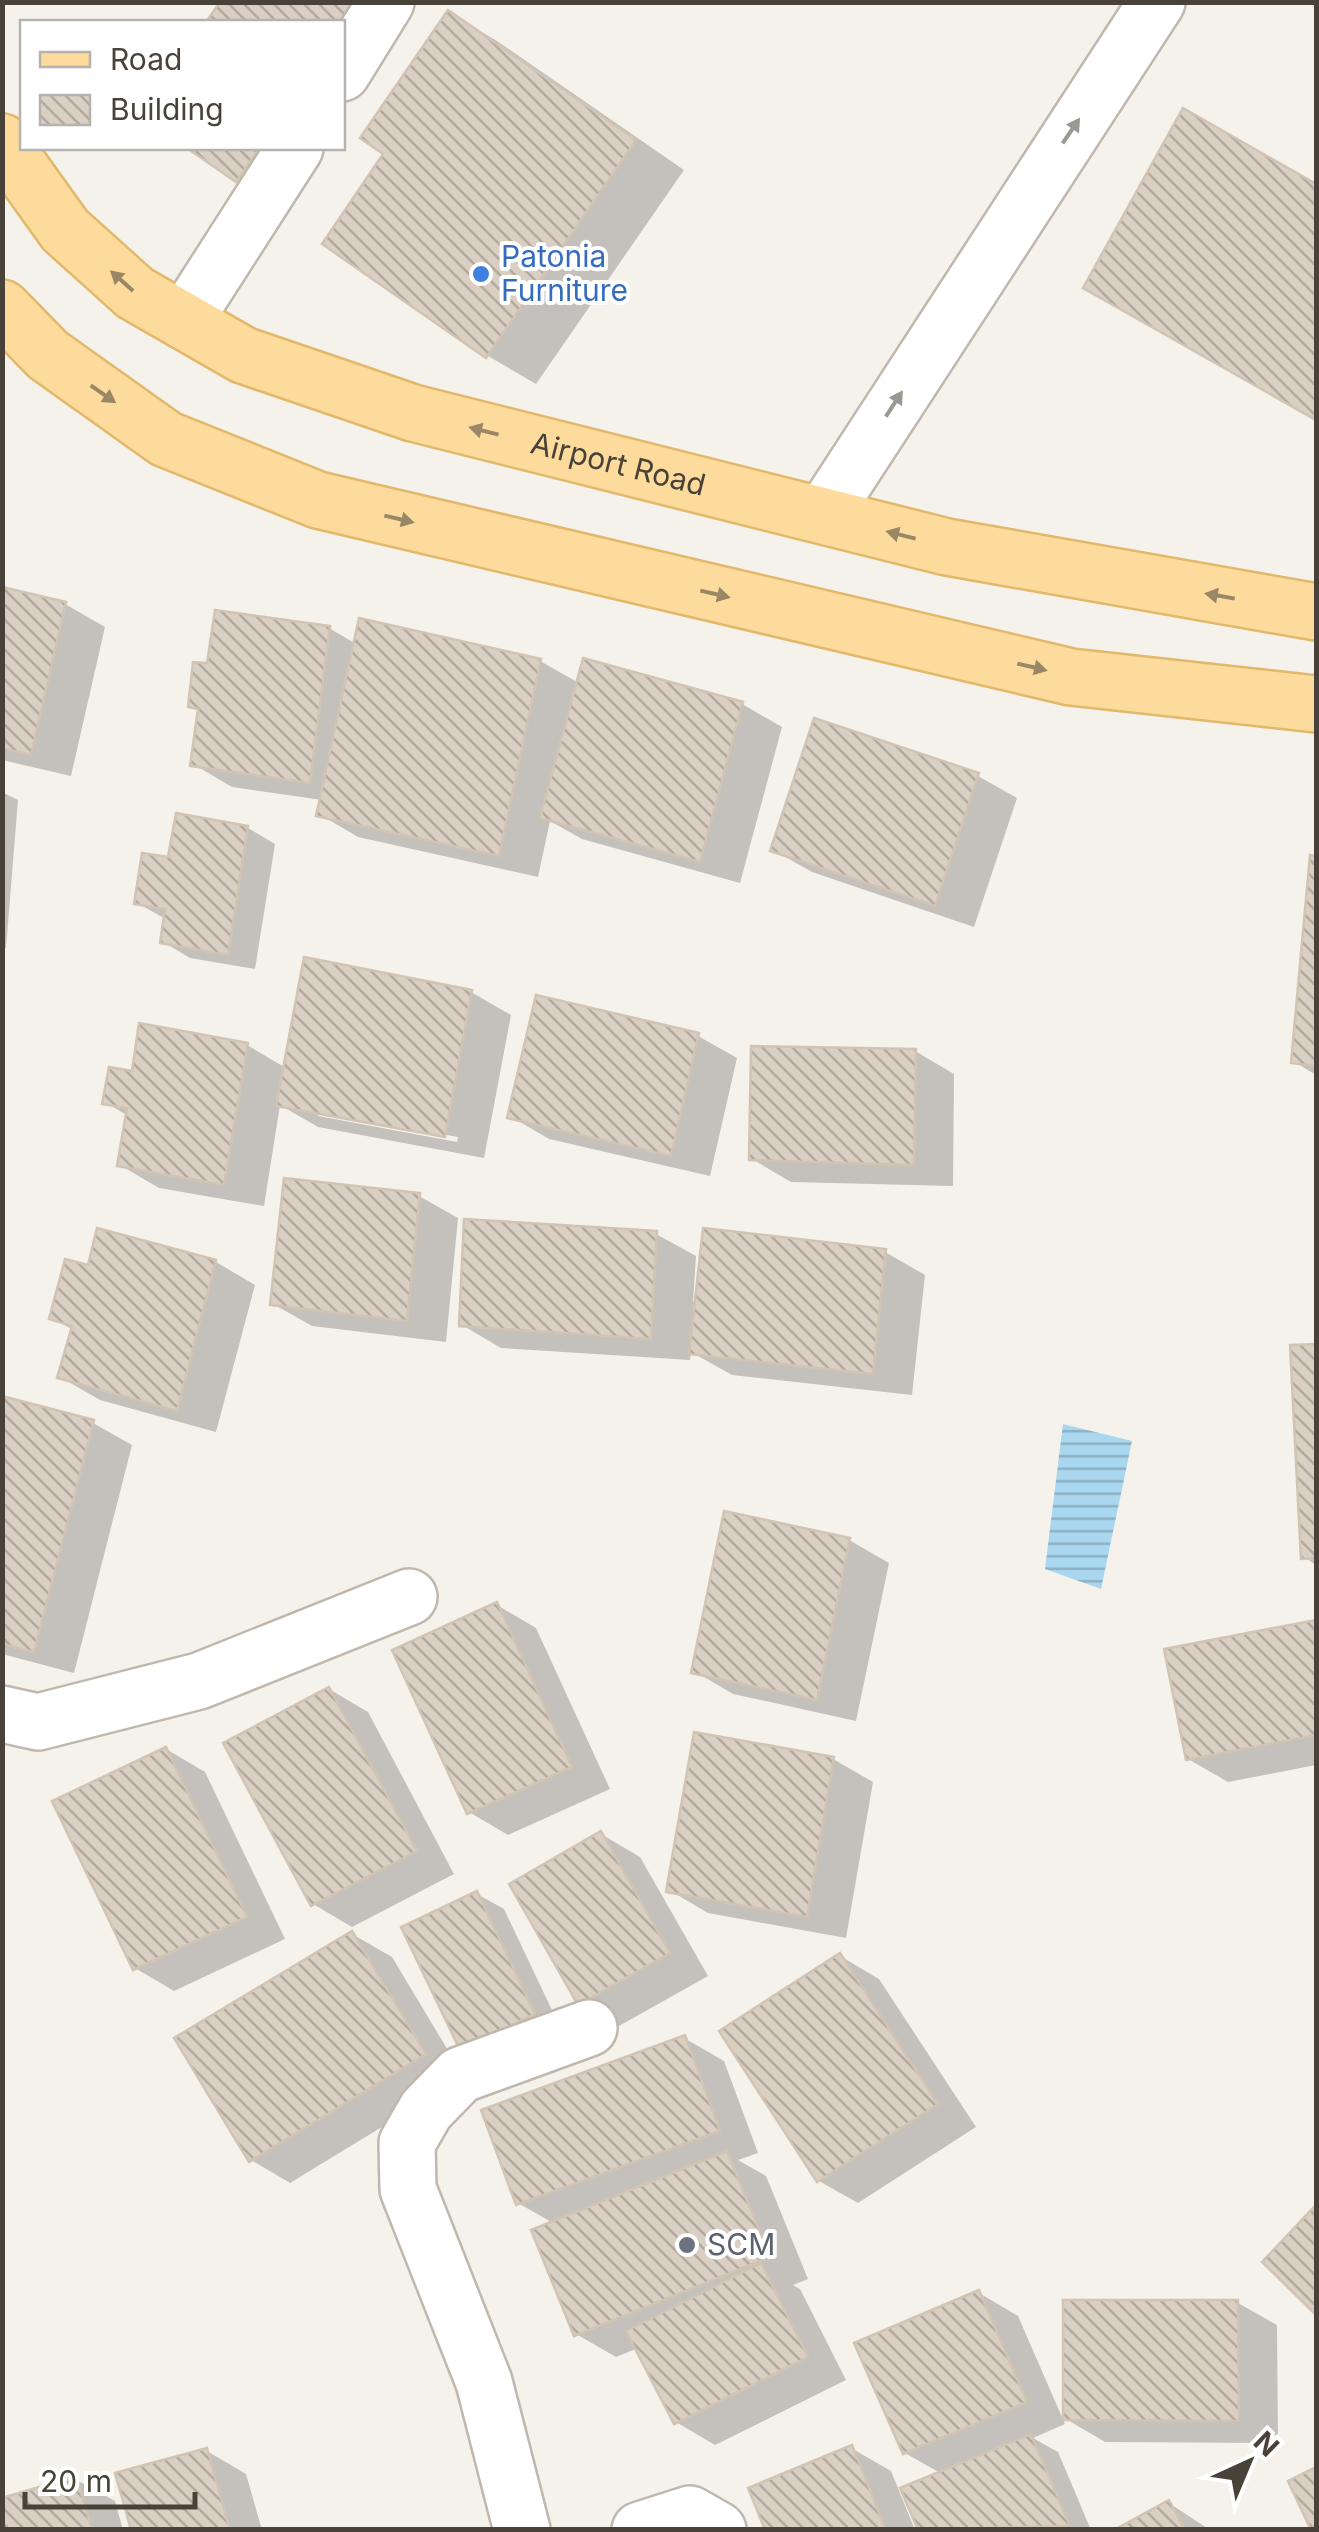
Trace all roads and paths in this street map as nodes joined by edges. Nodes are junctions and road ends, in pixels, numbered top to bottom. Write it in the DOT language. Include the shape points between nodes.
graph roads {
  1 [pos="386,2"];
  2 [pos="1157,2"];
  3 [pos="345,69"];
  4 [pos="2,142"];
  5 [pos="294,150"];
  6 [pos="2,308"];
  7 [pos="184,321"];
  8 [pos="823,515"];
  9 [pos="1316,612"];
  10 [pos="1316,704"];
  11 [pos="409,1597"];
  12 [pos="2,1714"];
  13 [pos="588,2028"];
  14 [pos="522,2530"];
  15 [pos="640,2530"];
  16 [pos="718,2530"];
  1 -- 3 [label="street"];
  8 -- 2 [label="street, one-way"];
  7 -- 4 [label="main road, Airport Road, one-way" via="135,293 65,230"];
  5 -- 7 [label="street"];
  6 -- 10 [label="main road, one-way" via="48,355 166,439 318,500 1071,676"];
  8 -- 7 [label="main road, Airport Road, one-way" via="413,413 243,355"];
  9 -- 8 [label="main road, Airport Road, one-way" via="947,546"];
  11 -- 12 [label="street" via="199,1681 38,1722"];
  13 -- 14 [label="street" via="460,2075 407,2142 408,2189 484,2382"];
  15 -- 16 [label="street" via="690,2514"];
}
